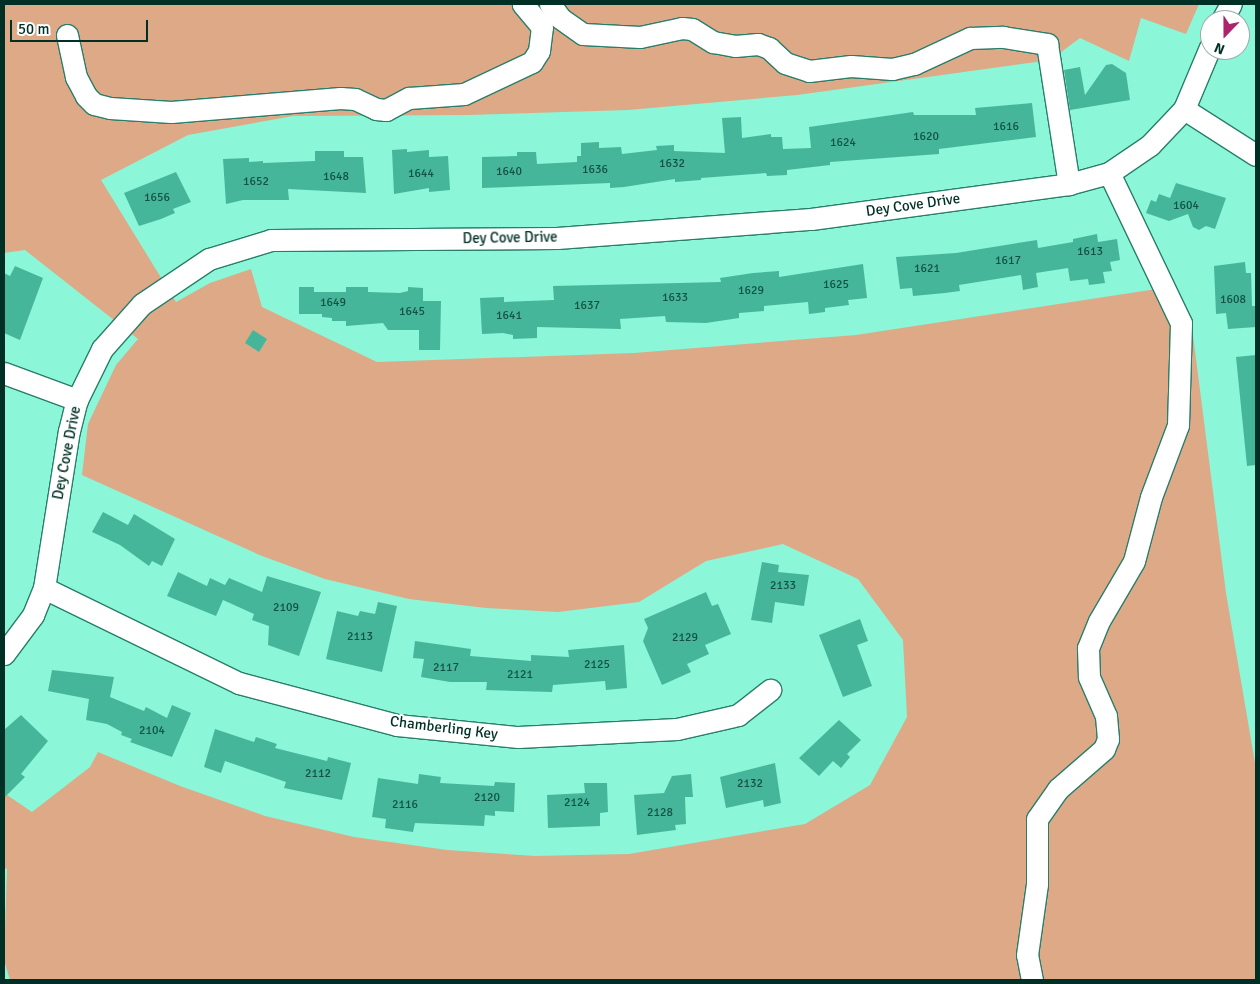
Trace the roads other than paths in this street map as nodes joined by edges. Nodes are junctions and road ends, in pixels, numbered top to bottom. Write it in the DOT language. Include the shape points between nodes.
graph roads {
  1 [pos="523,4"];
  2 [pos="550,4"];
  3 [pos="67,35"];
  4 [pos="1205,60"];
  5 [pos="1184,109"];
  6 [pos="1256,155"];
  7 [pos="1109,172"];
  8 [pos="1069,184"];
  9 [pos="4,372"];
  10 [pos="77,400"];
  11 [pos="44,588"];
  12 [pos="4,654"];
  13 [pos="770,690"];
  14 [pos="1032,980"];
  1 -- 3 [label="street" via="542,27 539,51 532,62 464,94 409,98 386,110 355,99 340,98 171,112 110,108 94,104 86,96 76,77"];
  2 -- 8 [label="street" via="560,18 583,34 640,37 682,28 692,29 713,42 735,46 758,44 769,48 785,63 809,71 851,66 892,69 914,64 970,38 1003,37 1047,44"];
  4 -- 5 [label="street, Dey Cove Drive"];
  5 -- 6 [label="street"];
  5 -- 7 [label="street, Dey Cove Drive" via="1150,145"];
  7 -- 8 [label="street, Dey Cove Drive"];
  7 -- 14 [label="street" via="1181,323 1178,425 1151,497 1134,561 1099,621 1088,648 1089,678 1106,716 1108,739 1104,749 1058,788 1037,819 1037,884 1027,955"];
  8 -- 10 [label="street, Dey Cove Drive" via="811,218 557,238 271,240 209,259 142,304 102,349"];
  9 -- 10 [label="street"];
  10 -- 11 [label="street, Dey Cove Drive" via="69,431"];
  11 -- 12 [label="street, Dey Cove Drive" via="33,615"];
  11 -- 13 [label="street, Chamberling Key" via="239,683 397,725 518,737 677,729 738,715"];
}
